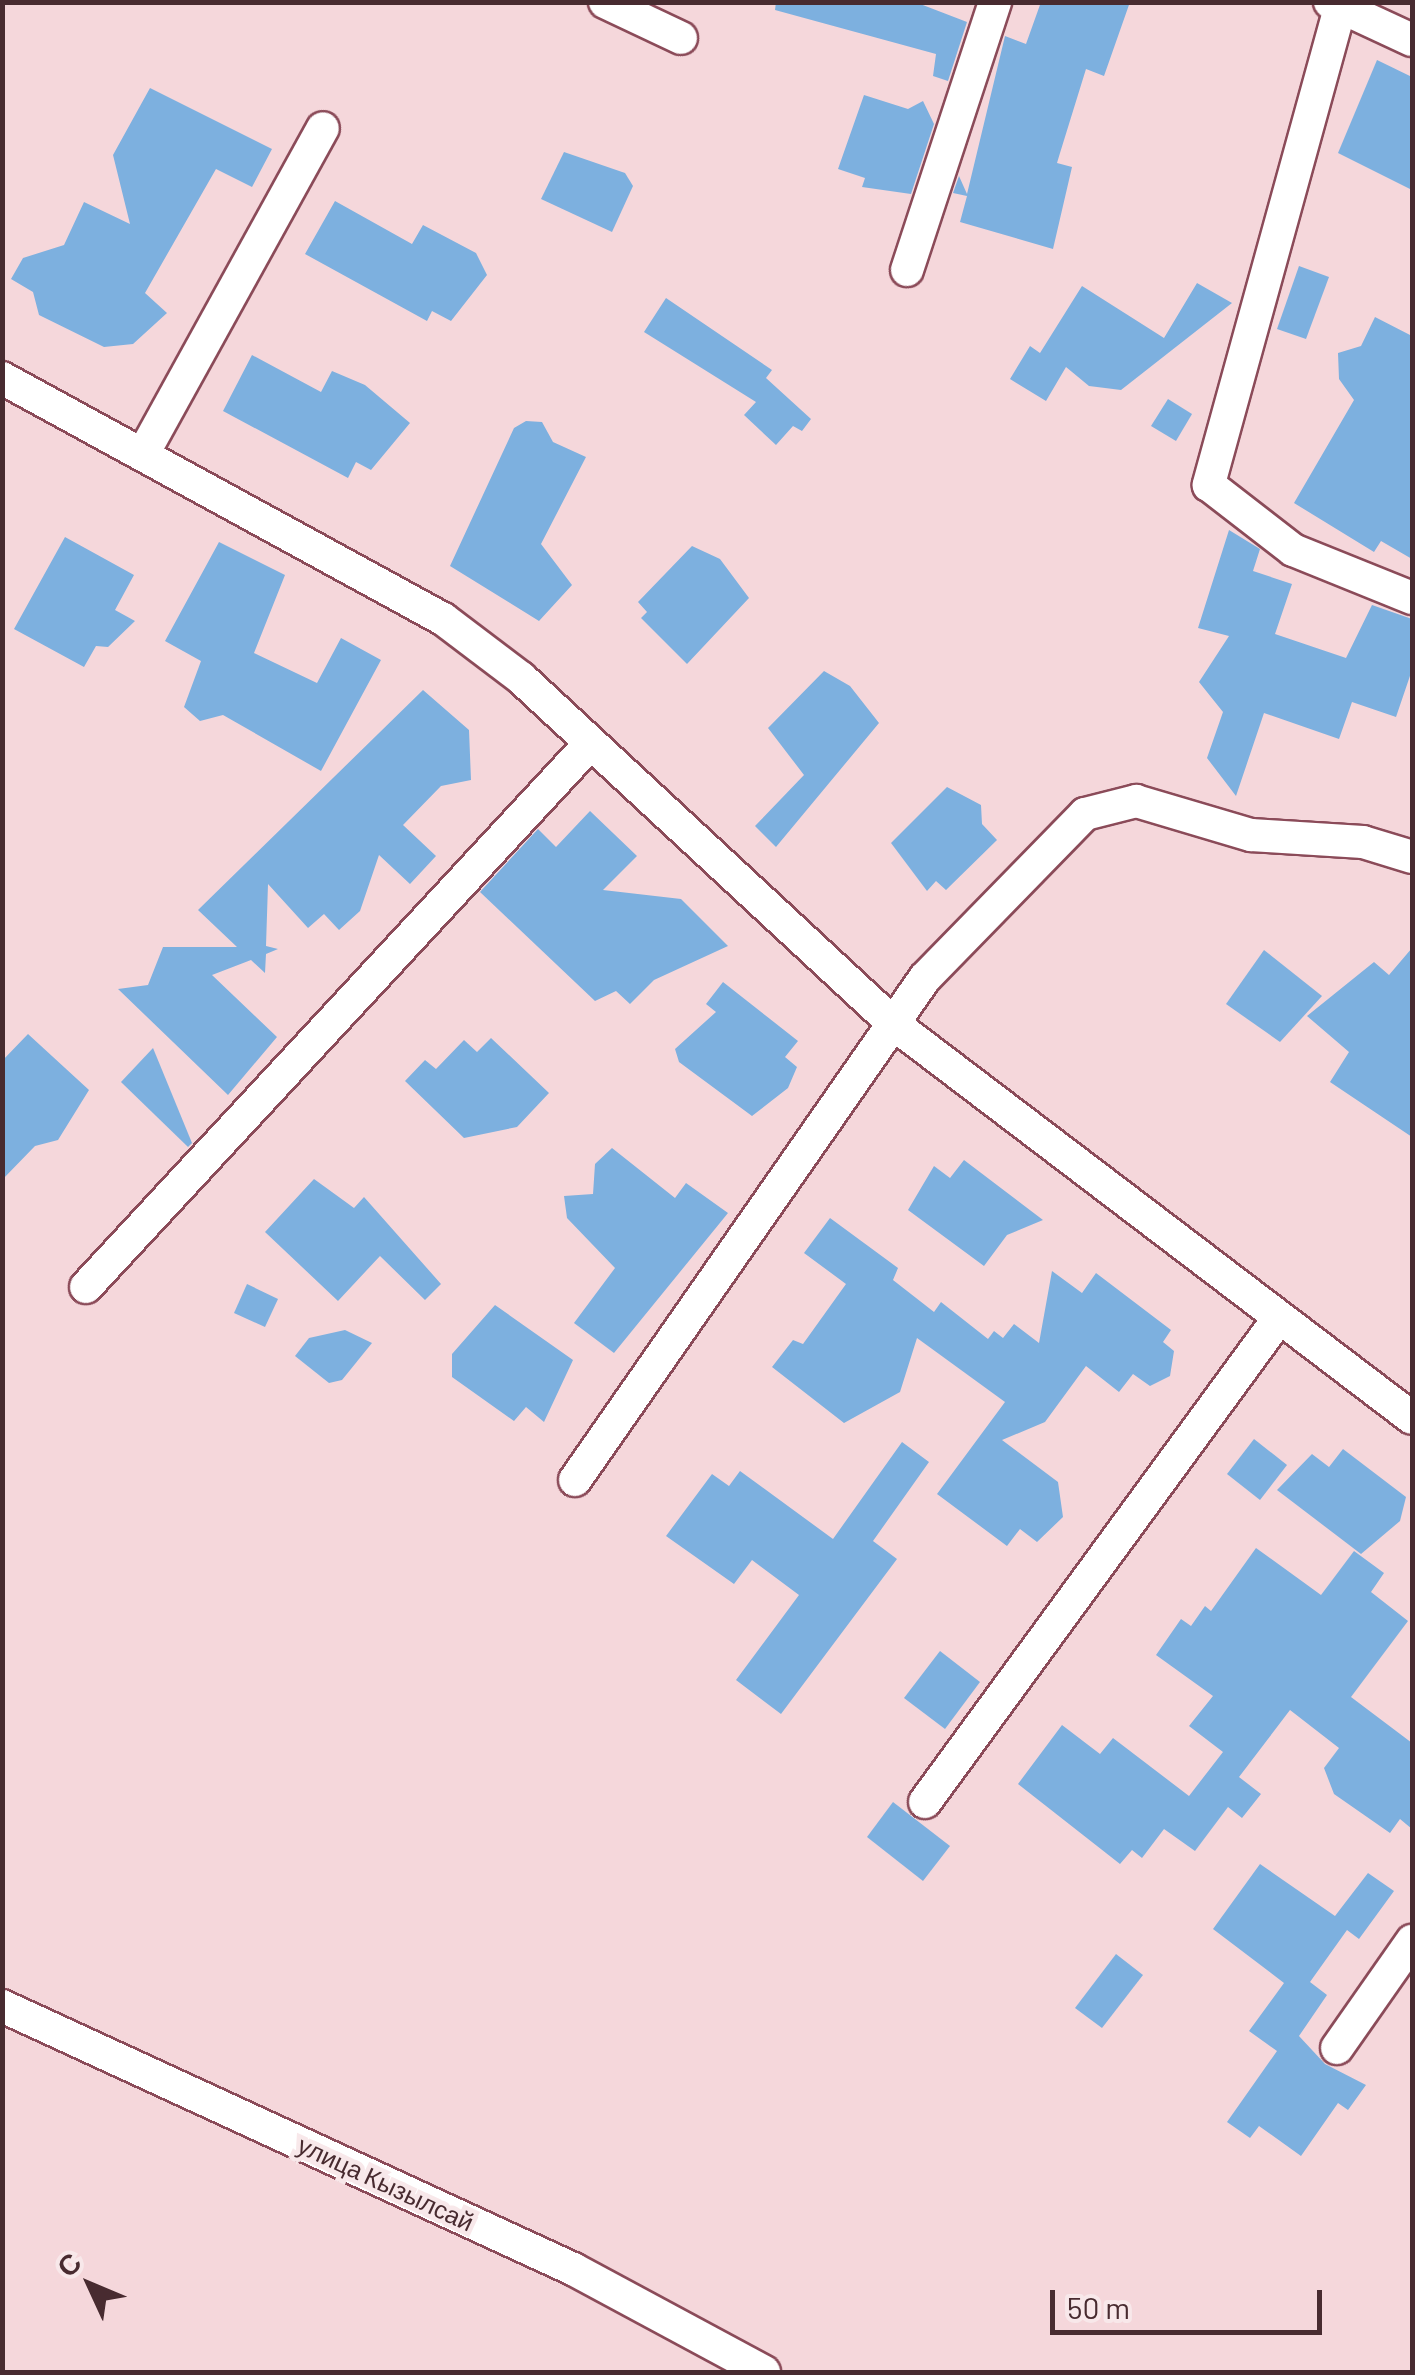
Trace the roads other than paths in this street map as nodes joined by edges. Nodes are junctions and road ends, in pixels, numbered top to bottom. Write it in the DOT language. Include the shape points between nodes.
graph roads {
  1 [pos="605,2"];
  2 [pos="995,2"];
  3 [pos="1335,5"];
  4 [pos="681,38"];
  5 [pos="1412,40"];
  6 [pos="323,128"];
  7 [pos="906,270"];
  8 [pos="2,378"];
  9 [pos="143,454"];
  10 [pos="1412,598"];
  11 [pos="588,746"];
  12 [pos="1412,856"];
  13 [pos="895,1025"];
  14 [pos="86,1287"];
  15 [pos="1278,1318"];
  16 [pos="1412,1418"];
  17 [pos="575,1480"];
  18 [pos="925,1802"];
  19 [pos="1412,1941"];
  20 [pos="2,2006"];
  21 [pos="1337,2048"];
  22 [pos="764,2372"];
  1 -- 4 [label="street"];
  2 -- 7 [label="street"];
  3 -- 5 [label="street"];
  3 -- 10 [label="street" via="1208,485 1293,550"];
  6 -- 9 [label="street"];
  8 -- 9 [label="street"];
  9 -- 11 [label="street" via="443,619"];
  11 -- 13 [label="street"];
  11 -- 14 [label="street"];
  12 -- 13 [label="street" via="1363,842 1251,835 1136,801 1085,814 925,978"];
  13 -- 15 [label="street"];
  13 -- 17 [label="street"];
  15 -- 16 [label="street"];
  15 -- 18 [label="street"];
  19 -- 21 [label="street"];
  20 -- 22 [label="street, улица Кызылсай" via="573,2269"];
}
